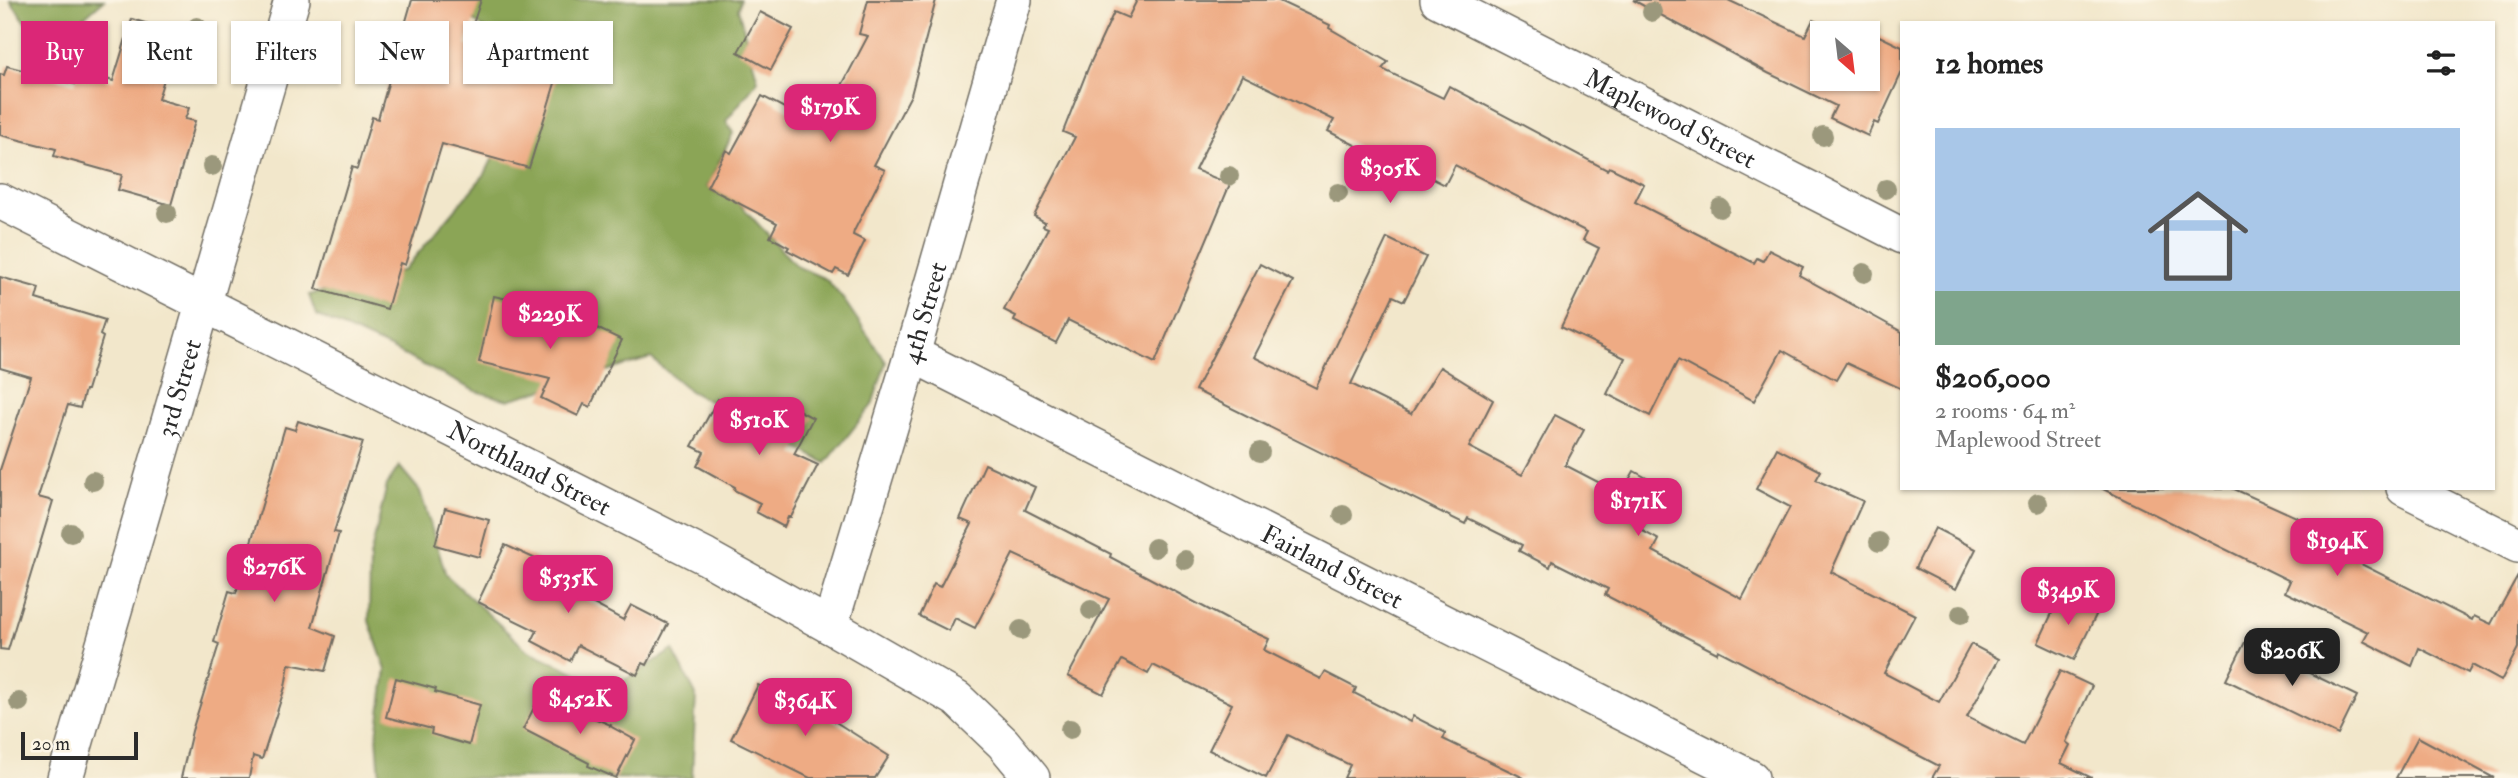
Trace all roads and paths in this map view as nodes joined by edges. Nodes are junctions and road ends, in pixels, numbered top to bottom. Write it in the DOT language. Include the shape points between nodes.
graph roads {
  1 [pos="292,0"];
  2 [pos="1014,0"];
  3 [pos="1438,0"];
  4 [pos="0,201"];
  5 [pos="1900,235"];
  6 [pos="203,303"];
  7 [pos="912,354"];
  8 [pos="2408,490"];
  9 [pos="2518,545"];
  10 [pos="830,626"];
  11 [pos="65,778"];
  12 [pos="1032,778"];
  13 [pos="1751,778"];
  1 -- 6 [label="street, 3rd Street"];
  2 -- 7 [label="street, 4th Street"];
  3 -- 5 [label="street, Maplewood Street"];
  4 -- 6 [label="street, Northland Street"];
  6 -- 10 [label="street, Northland Street" via="706,557"];
  6 -- 11 [label="street, 3rd Street"];
  7 -- 10 [label="street, 4th Street"];
  7 -- 13 [label="street, Fairland Street"];
  8 -- 9 [label="street"];
  10 -- 12 [label="street, Northland Street" via="957,699"];
}
